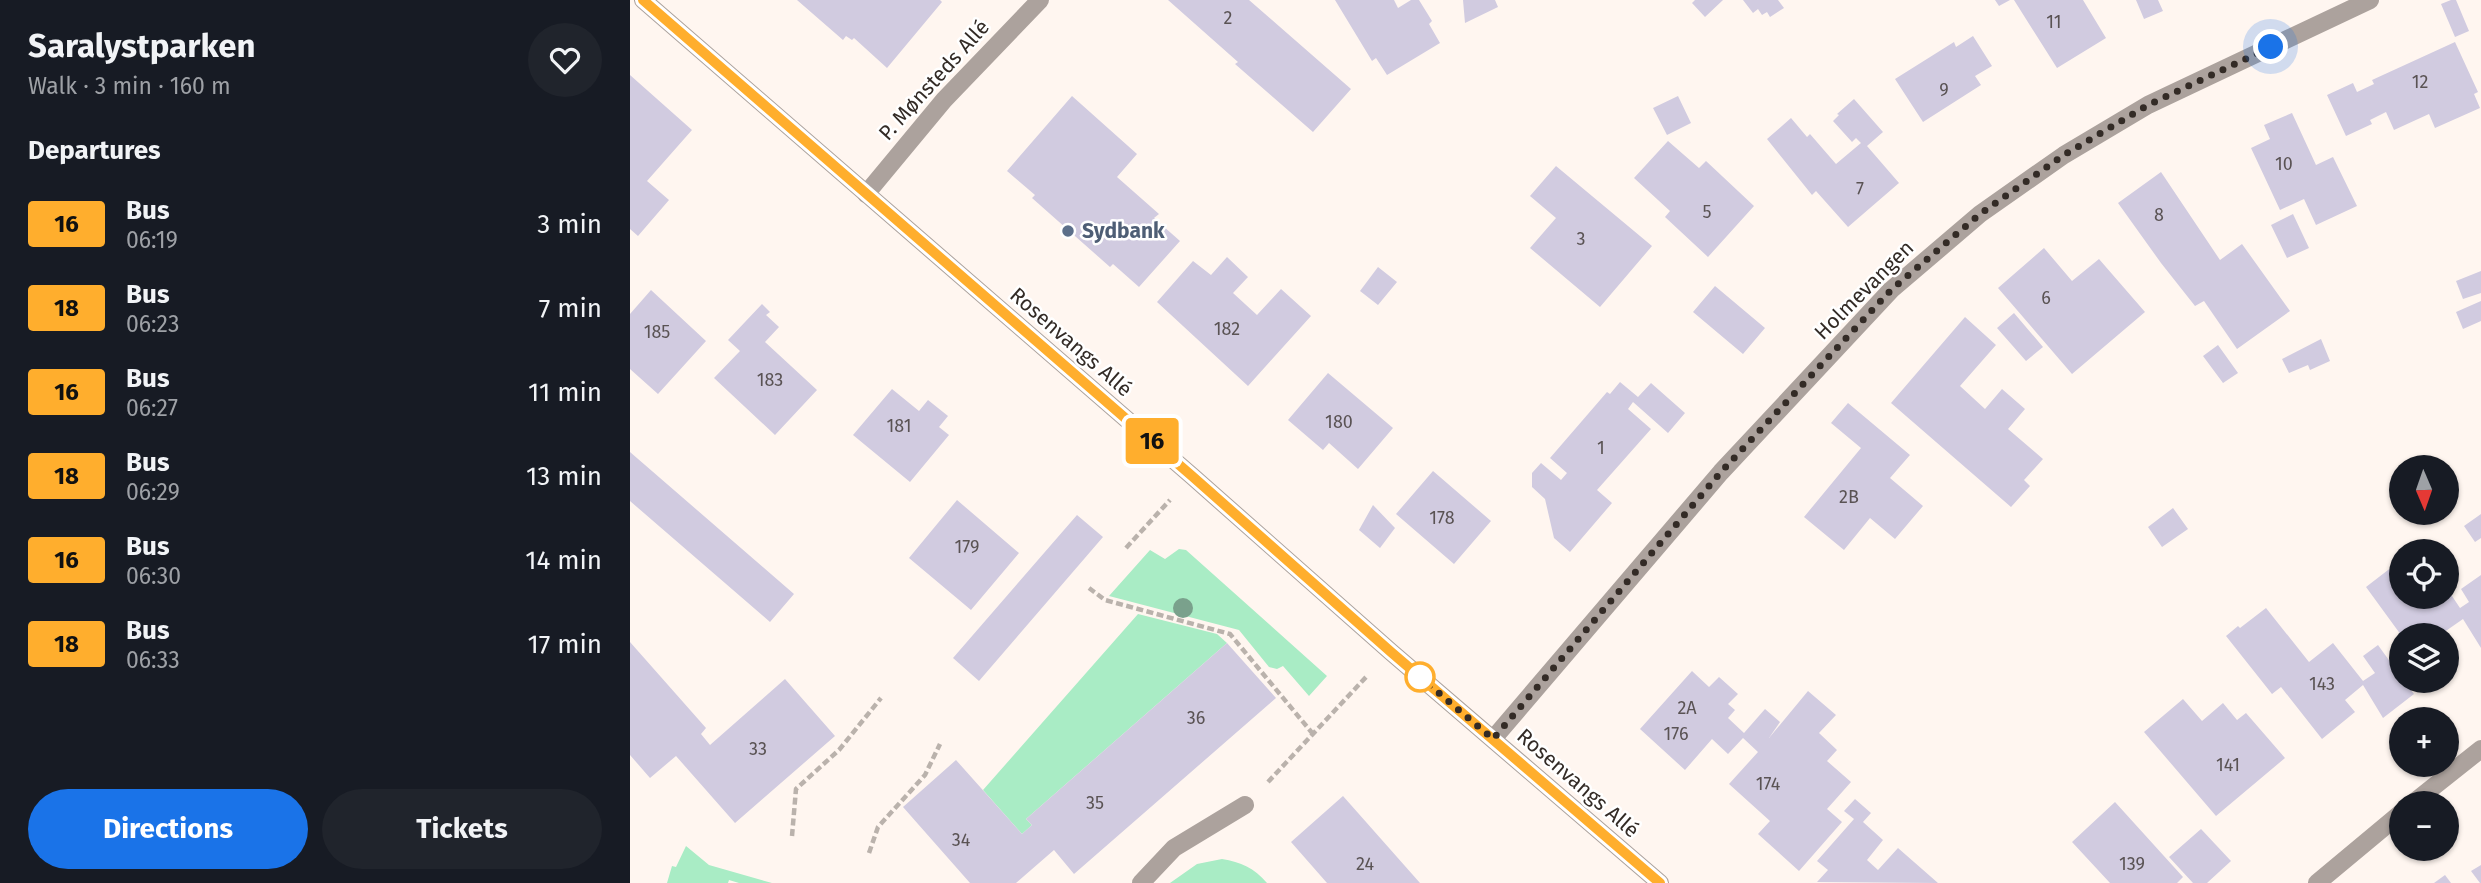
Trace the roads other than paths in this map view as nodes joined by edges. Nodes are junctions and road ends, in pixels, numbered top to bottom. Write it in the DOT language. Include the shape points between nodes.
graph roads {
  1 [pos="643,0"];
  2 [pos="1040,0"];
  3 [pos="2370,0"];
  4 [pos="866,194"];
  5 [pos="1493,739"];
  6 [pos="2481,749"];
  7 [pos="2428,791"];
  8 [pos="1245,805"];
  9 [pos="2389,823"];
  10 [pos="1141,883"];
  11 [pos="1660,883"];
  12 [pos="2317,883"];
  1 -- 4 [label="street, Rosenvangs Allé"];
  2 -- 4 [label="street, P. Mønsteds Allé" via="944,100"];
  3 -- 5 [label="street, Holmevangen" via="2148,105 2064,155 1980,214 1891,290 1721,472"];
  4 -- 5 [label="street, Rosenvangs Allé"];
  5 -- 11 [label="street, Rosenvangs Allé"];
  6 -- 7 [label="street"];
  8 -- 10 [label="street" via="1174,848"];
  9 -- 12 [label="street"];
}
